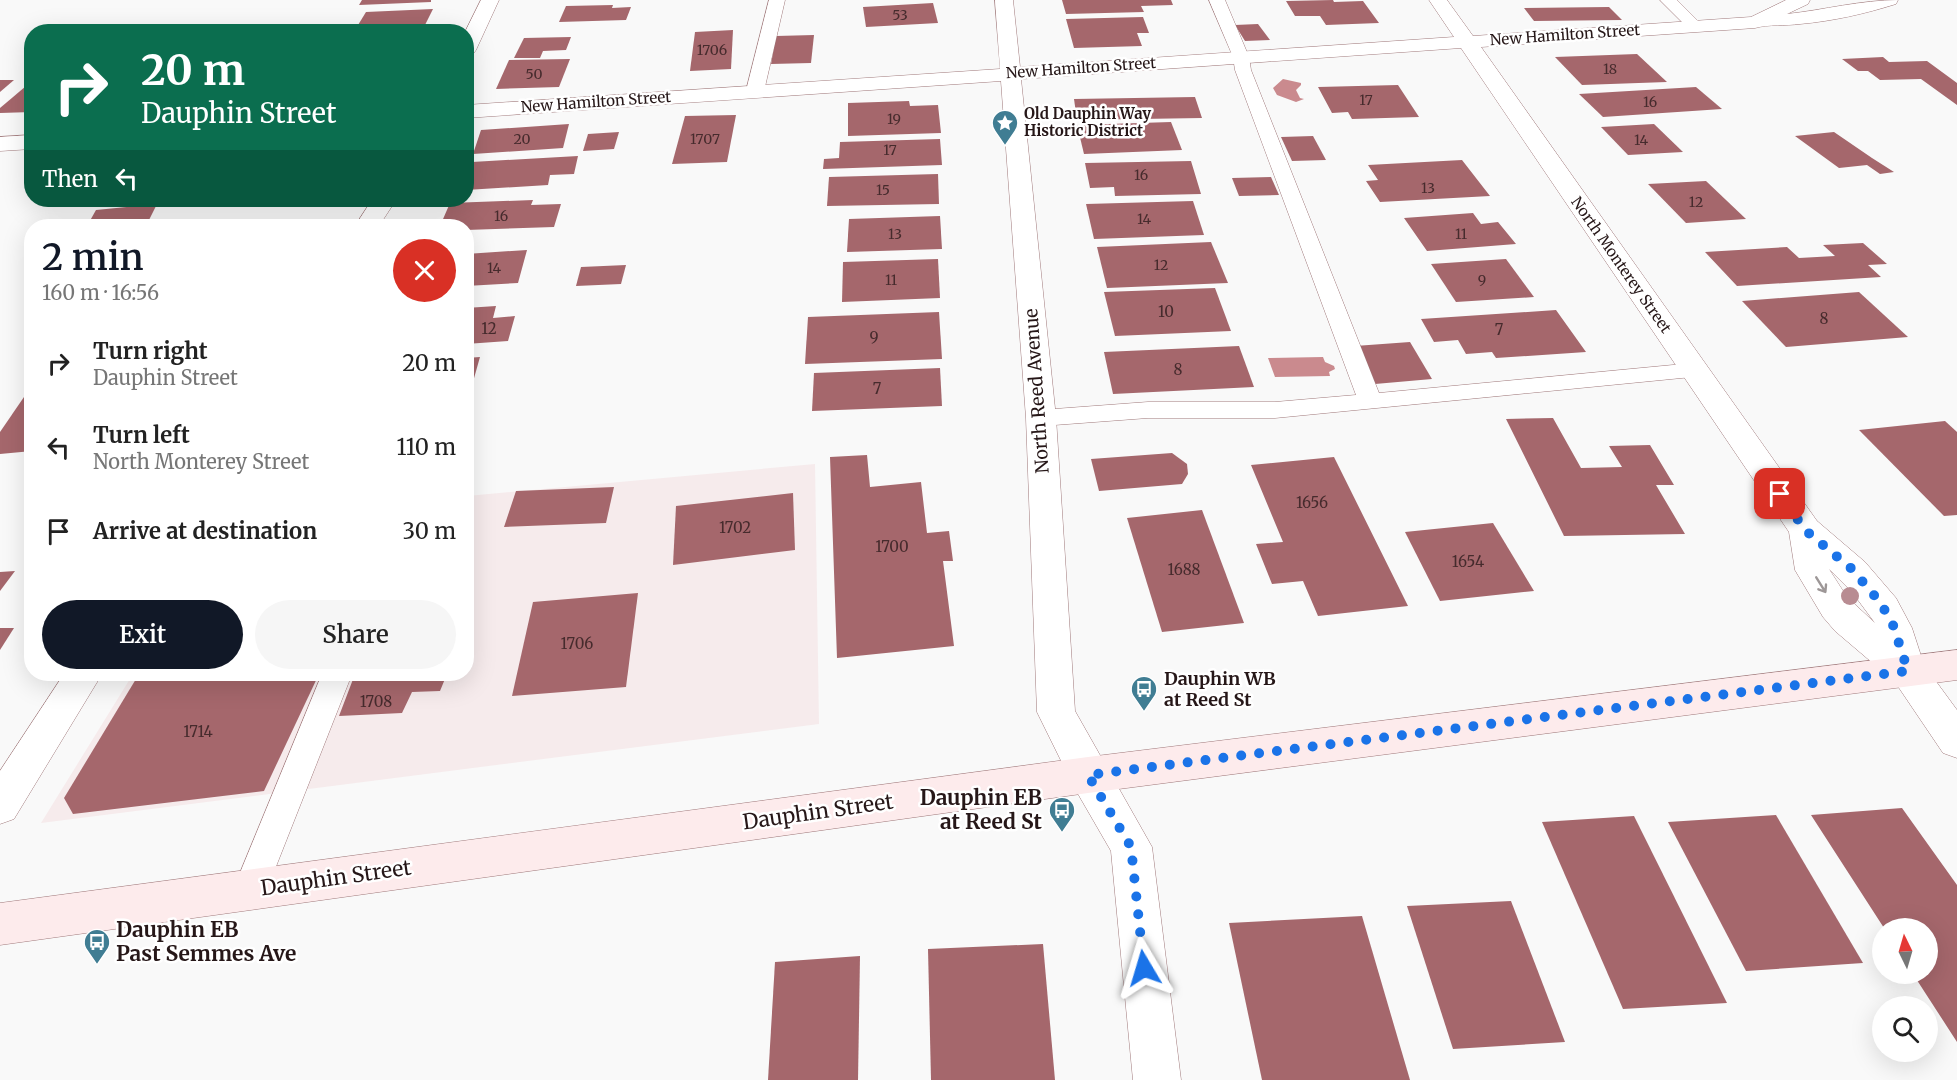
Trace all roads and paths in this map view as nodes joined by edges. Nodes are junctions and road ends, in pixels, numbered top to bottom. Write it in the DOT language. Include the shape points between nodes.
graph roads {
  1 [pos="490,0"];
  2 [pos="777,0"];
  3 [pos="1004,0"];
  4 [pos="1217,0"];
  5 [pos="1438,0"];
  6 [pos="1668,0"];
  7 [pos="1801,0"];
  8 [pos="1889,0"];
  9 [pos="1755,22"];
  10 [pos="1695,26"];
  11 [pos="474,33"];
  12 [pos="1467,42"];
  13 [pos="1241,57"];
  14 [pos="1010,73"];
  15 [pos="754,91"];
  16 [pos="474,111"];
  17 [pos="24,142"];
  18 [pos="0,144"];
  19 [pos="1694,371"];
  20 [pos="1371,402"];
  21 [pos="1041,418"];
  22 [pos="1957,665"];
  23 [pos="1908,671"];
  24 [pos="80,681"];
  25 [pos="335,681"];
  26 [pos="1957,741"];
  27 [pos="1088,775"];
  28 [pos="0,806"];
  29 [pos="250,890"];
  30 [pos="0,924"];
  31 [pos="1157,1080"];
  1 -- 11 [label="street"];
  2 -- 15 [label="lane"];
  3 -- 14 [label="street, North Reed Avenue"];
  4 -- 13 [label="lane"];
  5 -- 12 [label="street, North Monterey Street"];
  6 -- 10 [label="lane"];
  7 -- 9 [label="street"];
  8 -- 9 [label="street, New Hamilton Street" via="1810,18"];
  9 -- 10 [label="street, New Hamilton Street"];
  10 -- 12 [label="street, New Hamilton Street"];
  12 -- 13 [label="street, New Hamilton Street"];
  12 -- 19 [label="street, North Monterey Street"];
  13 -- 14 [label="street, New Hamilton Street"];
  13 -- 20 [label="lane"];
  14 -- 15 [label="street, New Hamilton Street"];
  14 -- 21 [label="street, North Reed Avenue"];
  15 -- 16 [label="street, New Hamilton Street"];
  17 -- 18 [label="street"];
  19 -- 20 [label="lane"];
  19 -- 23 [label="street, North Monterey Street" via="1805,530 1812,570 1835,608"];
  20 -- 21 [label="lane" via="1275,410 1148,410"];
  21 -- 27 [label="street, North Reed Avenue" via="1056,712"];
  22 -- 23 [label="main road, Dauphin Street"];
  23 -- 26 [label="street, North Monterey Street"];
  23 -- 27 [label="main road, Dauphin Street"];
  24 -- 28 [label="street"];
  25 -- 29 [label="lane"];
  27 -- 29 [label="main road, Dauphin Street"];
  27 -- 31 [label="street, North Reed Avenue" via="1131,847"];
  29 -- 30 [label="main road, Dauphin Street"];
}
